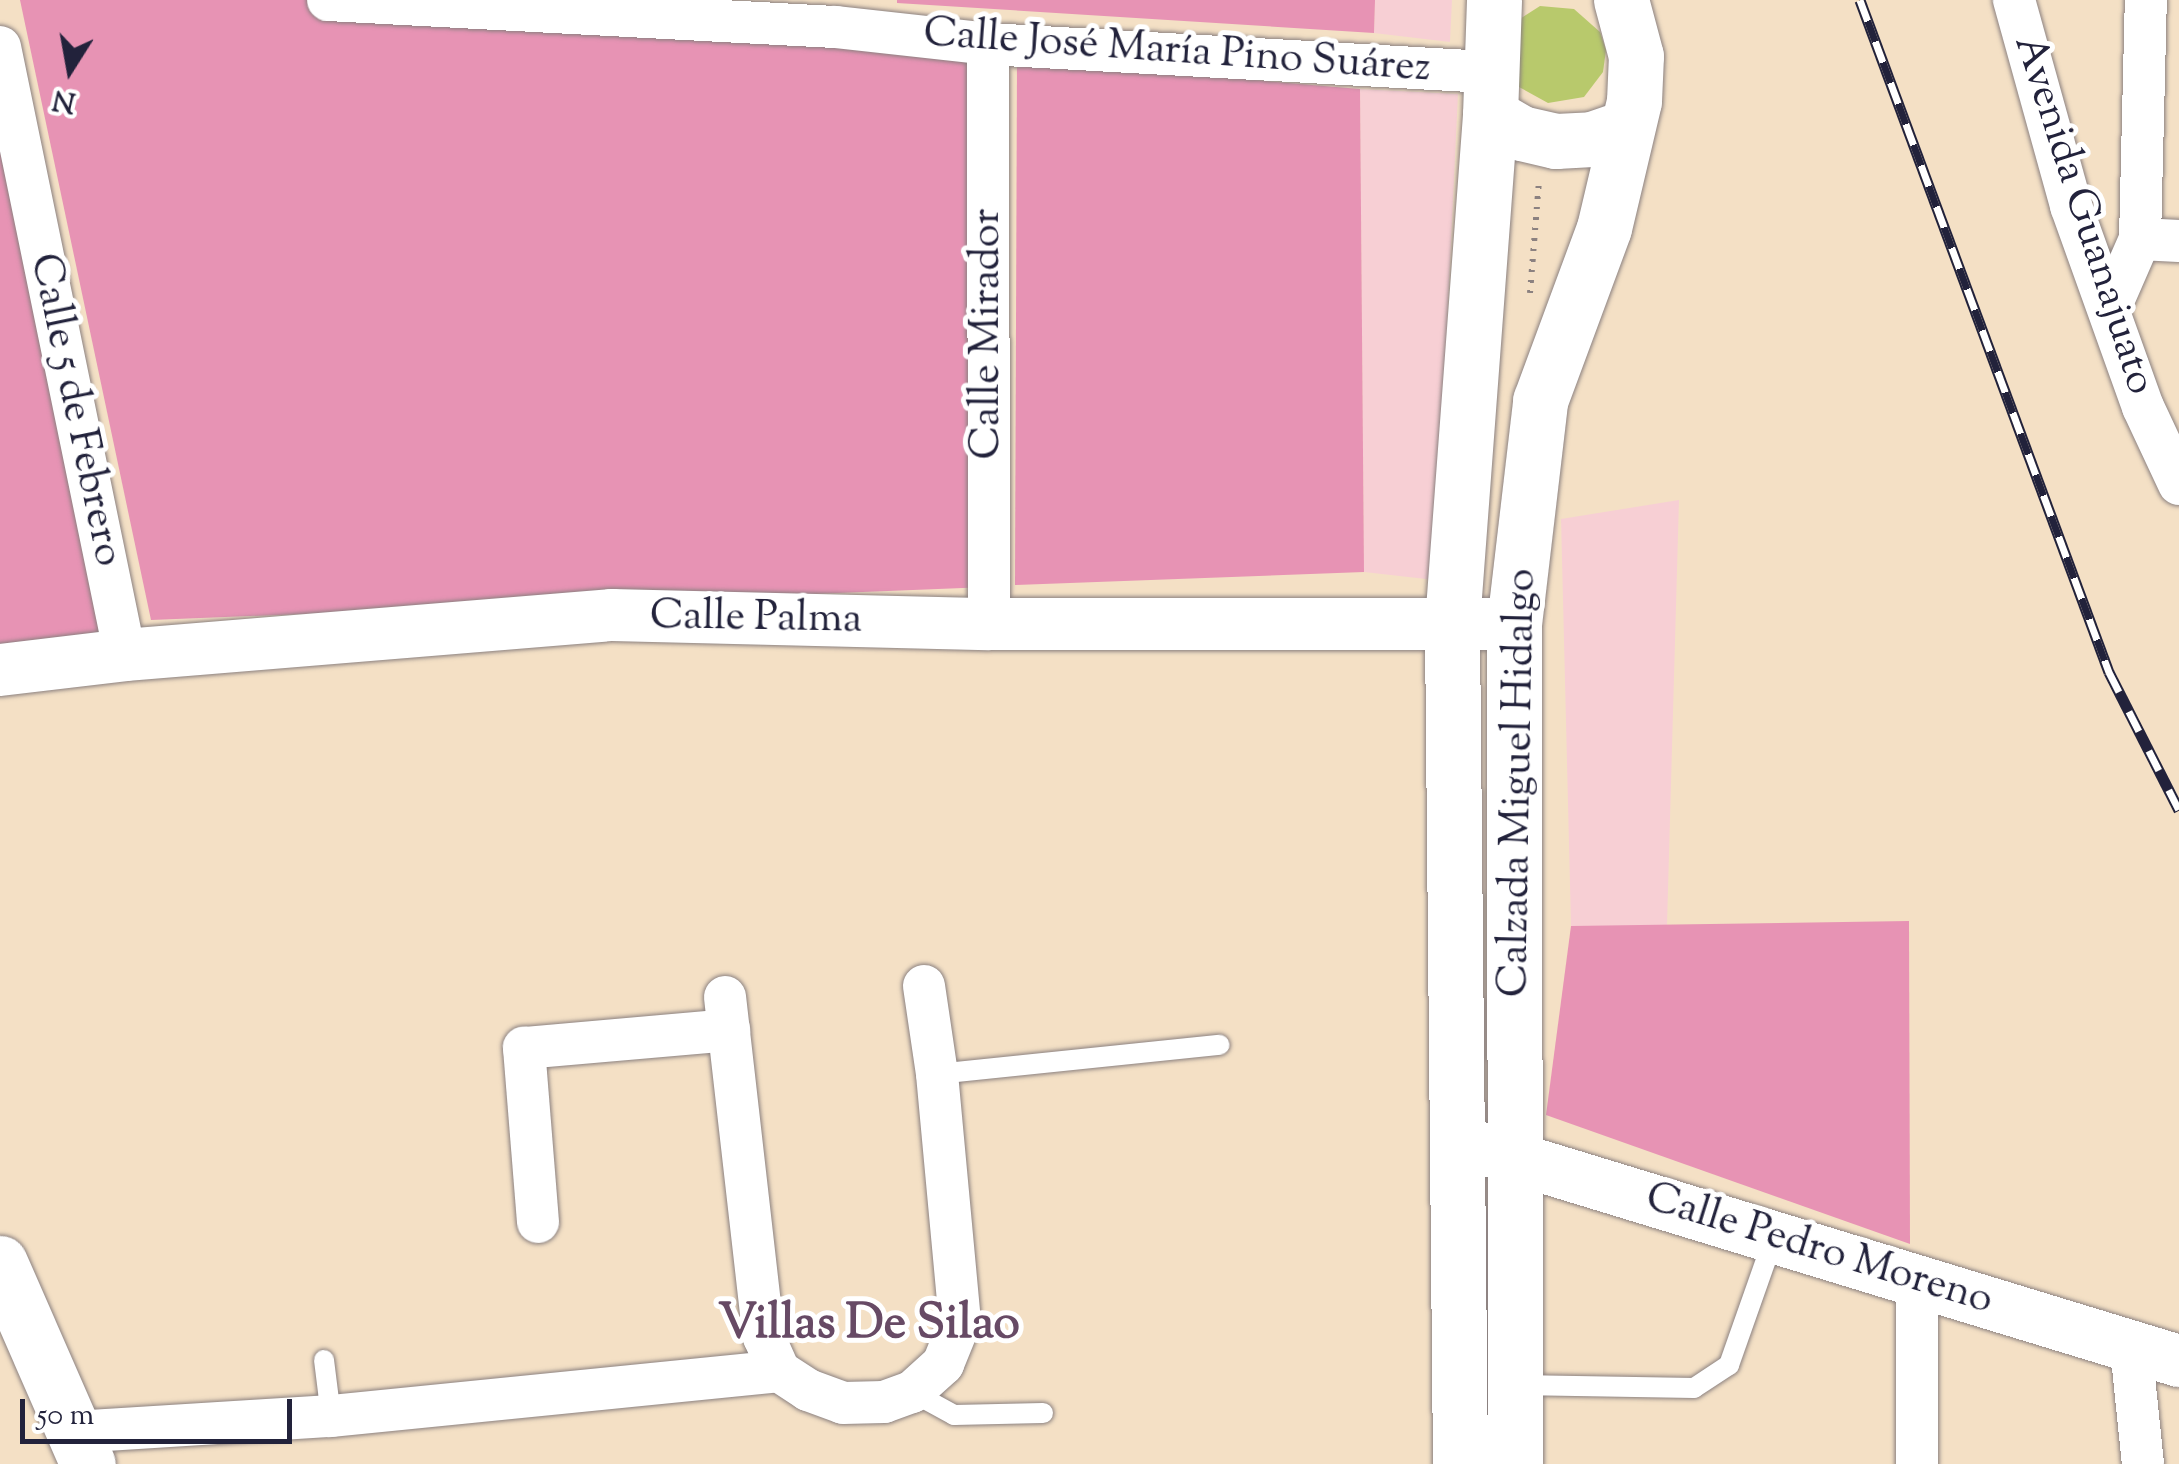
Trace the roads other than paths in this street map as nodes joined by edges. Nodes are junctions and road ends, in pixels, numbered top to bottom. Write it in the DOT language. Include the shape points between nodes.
graph roads {
  1 [pos="328,0"];
  2 [pos="2014,0"];
  3 [pos="2146,0"];
  4 [pos="1615,4"];
  5 [pos="835,14"];
  6 [pos="1499,41"];
  7 [pos="988,44"];
  8 [pos="0,48"];
  9 [pos="1626,127"];
  10 [pos="2160,240"];
  11 [pos="2108,310"];
  12 [pos="2179,484"];
  13 [pos="1452,623"];
  14 [pos="988,624"];
  15 [pos="1514,624"];
  16 [pos="126,655"];
  17 [pos="0,670"];
  18 [pos="924,986"];
  19 [pos="1220,1045"];
  20 [pos="937,1074"];
  21 [pos="1458,1141"];
  22 [pos="1516,1157"];
  23 [pos="538,1222"];
  24 [pos="1775,1236"];
  25 [pos="0,1263"];
  26 [pos="1917,1279"];
  27 [pos="2155,1355"];
  28 [pos="324,1360"];
  29 [pos="779,1371"];
  30 [pos="1516,1385"];
  31 [pos="912,1392"];
  32 [pos="1043,1413"];
  33 [pos="330,1416"];
  34 [pos="81,1448"];
  35 [pos="1460,1464"];
  36 [pos="1515,1464"];
  37 [pos="1917,1464"];
  38 [pos="2143,1464"];
  1 -- 5 [label="street, Calle José María Pino Suárez"];
  2 -- 11 [label="street, Avenida Guanajuato" via="2071,206"];
  3 -- 10 [label="street"];
  4 -- 9 [label="main road, Calzada Miguel Hidalgo" via="1636,56"];
  5 -- 7 [label="street, Calle José María Pino Suárez"];
  6 -- 7 [label="street, Calle José María Pino Suárez"];
  6 -- 9 [label="main road" via="1521,133 1556,141 1592,139"];
  6 -- 13 [label="main road, Calzada Miguel Hidalgo"];
  7 -- 14 [label="street, Calle Mirador"];
  8 -- 16 [label="street, Calle 5 de Febrero"];
  9 -- 15 [label="main road, Calzada Miguel Hidalgo" via="1604,228 1540,401"];
  10 -- 11 [label="street"];
  11 -- 12 [label="street, Avenida Guanajuato"];
  13 -- 14 [label="street, Calle Palma"];
  13 -- 15 [label="street, Calle Palma"];
  13 -- 21 [label="main road, Calzada Miguel Hidalgo"];
  14 -- 16 [label="street, Calle Palma" via="612,616"];
  15 -- 22 [label="main road, Calzada Miguel Hidalgo"];
  16 -- 17 [label="street, Calle Palma"];
  18 -- 20 [label="street"];
  19 -- 20 [label="lane"];
  20 -- 31 [label="street" via="960,1322 942,1364"];
  21 -- 22 [label="street, Calle Pedro Moreno"];
  21 -- 35 [label="main road, Calzada Miguel Hidalgo"];
  22 -- 24 [label="street, Calle Pedro Moreno"];
  22 -- 30 [label="main road, Calzada Miguel Hidalgo"];
  23 -- 29 [label="street" via="524,1048 727,1014 764,1336"];
  24 -- 26 [label="street, Calle Pedro Moreno"];
  24 -- 30 [label="lane" via="1729,1365 1694,1388"];
  25 -- 34 [label="main road"];
  26 -- 27 [label="street, Calle Pedro Moreno"];
  26 -- 37 [label="street"];
  27 -- 38 [label="street"];
  28 -- 33 [label="lane"];
  29 -- 31 [label="street" via="844,1403 884,1402"];
  29 -- 33 [label="street"];
  30 -- 36 [label="main road, Calzada Miguel Hidalgo"];
  31 -- 32 [label="lane" via="954,1415"];
  33 -- 34 [label="street"];
}
